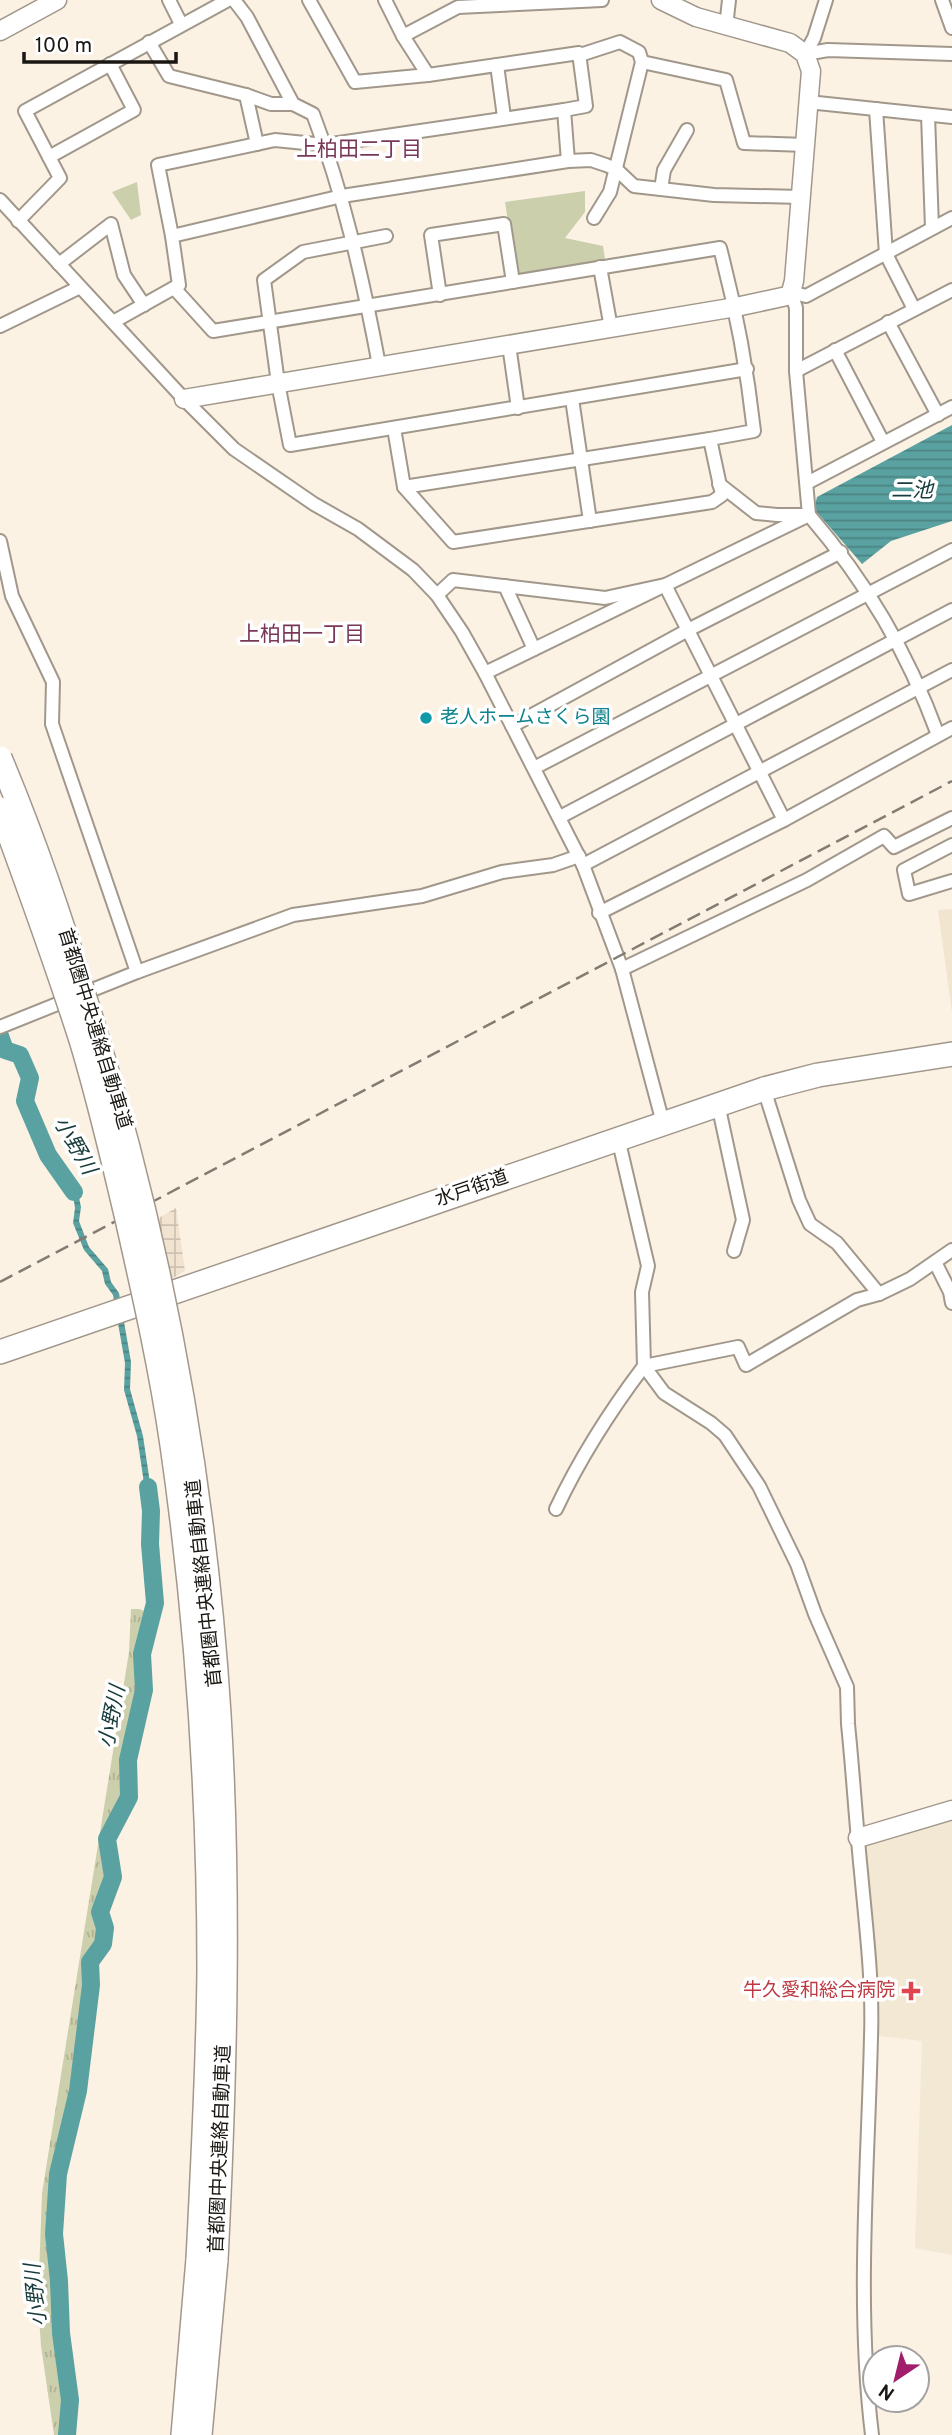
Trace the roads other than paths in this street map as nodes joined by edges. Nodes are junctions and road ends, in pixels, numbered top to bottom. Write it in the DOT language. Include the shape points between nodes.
graph roads {
  1 [pos="57,0"];
  2 [pos="169,0"];
  3 [pos="228,0"];
  4 [pos="234,0"];
  5 [pos="309,0"];
  6 [pos="385,0"];
  7 [pos="602,0"];
  8 [pos="661,0"];
  9 [pos="729,0"];
  10 [pos="826,0"];
  11 [pos="942,0"];
  12 [pos="526,2"];
  13 [pos="456,3"];
  14 [pos="181,24"];
  15 [pos="726,27"];
  16 [pos="952,28"];
  17 [pos="0,31"];
  18 [pos="403,36"];
  19 [pos="149,41"];
  20 [pos="805,54"];
  21 [pos="952,54"];
  22 [pos="580,55"];
  23 [pos="642,62"];
  24 [pos="110,64"];
  25 [pos="497,65"];
  26 [pos="428,75"];
  27 [pos="246,95"];
  28 [pos="808,102"];
  29 [pos="293,104"];
  30 [pos="876,109"];
  31 [pos="564,110"];
  32 [pos="928,115"];
  33 [pos="504,117"];
  34 [pos="952,117"];
  35 [pos="687,130"];
  36 [pos="257,144"];
  37 [pos="325,145"];
  38 [pos="806,145"];
  39 [pos="49,157"];
  40 [pos="568,161"];
  41 [pos="616,169"];
  42 [pos="661,189"];
  43 [pos="342,196"];
  44 [pos="802,197"];
  45 [pos="0,200"];
  46 [pos="594,218"];
  47 [pos="952,218"];
  48 [pos="19,221"];
  49 [pos="932,228"];
  50 [pos="172,236"];
  51 [pos="386,236"];
  52 [pos="353,242"];
  53 [pos="886,254"];
  54 [pos="59,264"];
  55 [pos="600,267"];
  56 [pos="513,282"];
  57 [pos="80,287"];
  58 [pos="174,288"];
  59 [pos="952,290"];
  60 [pos="791,292"];
  61 [pos="440,295"];
  62 [pos="144,305"];
  63 [pos="368,307"];
  64 [pos="736,307"];
  65 [pos="914,309"];
  66 [pos="888,322"];
  67 [pos="113,323"];
  68 [pos="270,323"];
  69 [pos="0,326"];
  70 [pos="611,328"];
  71 [pos="509,345"];
  72 [pos="835,350"];
  73 [pos="379,365"];
  74 [pos="747,369"];
  75 [pos="796,371"];
  76 [pos="278,383"];
  77 [pos="184,399"];
  78 [pos="572,399"];
  79 [pos="952,407"];
  80 [pos="518,408"];
  81 [pos="938,415"];
  82 [pos="394,428"];
  83 [pos="710,439"];
  84 [pos="883,442"];
  85 [pos="581,461"];
  86 [pos="807,483"];
  87 [pos="719,484"];
  88 [pos="404,487"];
  89 [pos="809,515"];
  90 [pos="590,521"];
  91 [pos="0,541"];
  92 [pos="952,550"];
  93 [pos="841,552"];
  94 [pos="665,585"];
  95 [pos="505,586"];
  96 [pos="870,594"];
  97 [pos="437,595"];
  98 [pos="952,610"];
  99 [pos="688,630"];
  100 [pos="895,639"];
  101 [pos="534,649"];
  102 [pos="952,670"];
  103 [pos="485,673"];
  104 [pos="711,676"];
  105 [pos="920,687"];
  106 [pos="735,724"];
  107 [pos="512,726"];
  108 [pos="952,728"];
  109 [pos="938,736"];
  110 [pos="0,758"];
  111 [pos="534,768"];
  112 [pos="759,771"];
  113 [pos="0,809"];
  114 [pos="559,817"];
  115 [pos="952,818"];
  116 [pos="784,820"];
  117 [pos="952,845"];
  118 [pos="581,860"];
  119 [pos="952,881"];
  120 [pos="599,914"];
  121 [pos="622,969"];
  122 [pos="138,972"];
  123 [pos="0,1027"];
  124 [pos="952,1054"];
  125 [pos="764,1089"];
  126 [pos="718,1104"];
  127 [pos="663,1123"];
  128 [pos="618,1138"];
  129 [pos="952,1250"];
  130 [pos="734,1251"];
  131 [pos="935,1262"];
  132 [pos="879,1294"];
  133 [pos="952,1303"];
  134 [pos="0,1352"];
  135 [pos="644,1366"];
  136 [pos="556,1509"];
  137 [pos="952,1811"];
  138 [pos="858,1838"];
  139 [pos="207,2260"];
  140 [pos="183,2435"];
  141 [pos="200,2435"];
  142 [pos="872,2435"];
  1 -- 17 [label="street"];
  2 -- 14 [label="street"];
  3 -- 14 [label="street"];
  4 -- 29 [label="street"];
  5 -- 26 [label="street" via="355,82"];
  6 -- 18 [label="street"];
  7 -- 12 [label="street"];
  8 -- 15 [label="street"];
  9 -- 15 [label="street"];
  10 -- 20 [label="street"];
  11 -- 16 [label="street"];
  12 -- 13 [label="street"];
  13 -- 18 [label="street"];
  14 -- 19 [label="street"];
  15 -- 20 [label="street" via="790,43"];
  18 -- 26 [label="street"];
  19 -- 24 [label="street"];
  19 -- 27 [label="street" via="169,76"];
  20 -- 21 [label="street" via="828,50"];
  20 -- 28 [label="street" via="811,71"];
  22 -- 23 [label="street" via="620,42 639,52"];
  22 -- 25 [label="street"];
  22 -- 31 [label="street" via="586,106"];
  23 -- 38 [label="street" via="726,80 744,143"];
  23 -- 41 [label="street"];
  24 -- 39 [label="street" via="134,110"];
  24 -- 39 [label="street" via="24,111"];
  25 -- 26 [label="street"];
  25 -- 33 [label="street"];
  27 -- 29 [label="street" via="271,104"];
  27 -- 36 [label="street"];
  28 -- 30 [label="street"];
  28 -- 38 [label="street"];
  29 -- 37 [label="street" via="313,114"];
  30 -- 32 [label="street"];
  30 -- 53 [label="street"];
  31 -- 33 [label="street"];
  31 -- 40 [label="street"];
  32 -- 34 [label="street"];
  32 -- 49 [label="street"];
  33 -- 37 [label="street"];
  35 -- 42 [label="street" via="664,170"];
  36 -- 37 [label="street" via="275,140"];
  36 -- 50 [label="street" via="158,165"];
  37 -- 43 [label="street"];
  38 -- 44 [label="street"];
  39 -- 48 [label="street" via="60,178"];
  40 -- 41 [label="street" via="591,160"];
  40 -- 43 [label="street"];
  41 -- 42 [label="street" via="634,186"];
  41 -- 46 [label="street" via="610,192"];
  42 -- 44 [label="street"];
  43 -- 50 [label="street"];
  43 -- 52 [label="street"];
  44 -- 60 [label="street"];
  45 -- 48 [label="street"];
  47 -- 49 [label="street"];
  48 -- 54 [label="street"];
  49 -- 53 [label="street"];
  50 -- 58 [label="street" via="179,285"];
  51 -- 52 [label="street"];
  52 -- 63 [label="street"];
  52 -- 68 [label="street" via="303,252 264,281"];
  53 -- 60 [label="street" via="806,296"];
  53 -- 65 [label="street"];
  54 -- 57 [label="street"];
  54 -- 62 [label="street" via="111,224 124,275"];
  55 -- 56 [label="street"];
  55 -- 64 [label="street" via="720,248"];
  55 -- 70 [label="street"];
  56 -- 61 [label="street"];
  56 -- 61 [label="street" via="505,224 431,235"];
  57 -- 67 [label="street"];
  57 -- 69 [label="street"];
  58 -- 62 [label="street"];
  58 -- 68 [label="street" via="213,331"];
  59 -- 65 [label="street"];
  60 -- 64 [label="street" via="783,298"];
  60 -- 75 [label="street" via="796,308"];
  61 -- 63 [label="street"];
  62 -- 67 [label="street"];
  63 -- 68 [label="street"];
  63 -- 73 [label="street"];
  64 -- 70 [label="street"];
  64 -- 74 [label="street"];
  65 -- 66 [label="street"];
  66 -- 72 [label="street"];
  66 -- 81 [label="street"];
  67 -- 77 [label="street"];
  68 -- 76 [label="street"];
  70 -- 71 [label="street"];
  71 -- 73 [label="street"];
  71 -- 80 [label="street"];
  72 -- 75 [label="street"];
  72 -- 84 [label="street"];
  73 -- 76 [label="street"];
  74 -- 78 [label="street"];
  74 -- 83 [label="street" via="754,431"];
  75 -- 86 [label="street"];
  76 -- 77 [label="street"];
  76 -- 82 [label="street" via="290,445"];
  77 -- 97 [label="street" via="234,449 314,505 358,529 413,570"];
  78 -- 80 [label="street"];
  78 -- 85 [label="street"];
  79 -- 81 [label="street"];
  80 -- 82 [label="street"];
  81 -- 84 [label="street"];
  82 -- 88 [label="street"];
  83 -- 85 [label="street"];
  83 -- 87 [label="street"];
  84 -- 86 [label="street"];
  85 -- 88 [label="street"];
  85 -- 90 [label="street"];
  86 -- 89 [label="street"];
  87 -- 89 [label="street" via="756,513"];
  87 -- 90 [label="street" via="722,495 712,502"];
  88 -- 90 [label="street" via="453,542"];
  89 -- 93 [label="street"];
  89 -- 94 [label="street"];
  91 -- 122 [label="street" via="12,596 53,682 52,724"];
  92 -- 96 [label="street"];
  93 -- 96 [label="street"];
  93 -- 99 [label="street"];
  94 -- 95 [label="street" via="605,598"];
  94 -- 99 [label="street"];
  94 -- 101 [label="street"];
  95 -- 97 [label="street" via="453,580"];
  95 -- 101 [label="street"];
  96 -- 100 [label="street"];
  96 -- 104 [label="street"];
  97 -- 103 [label="street"];
  98 -- 100 [label="street"];
  99 -- 104 [label="street"];
  99 -- 107 [label="street"];
  100 -- 105 [label="street"];
  100 -- 106 [label="street"];
  101 -- 103 [label="street"];
  102 -- 105 [label="street"];
  103 -- 107 [label="street"];
  104 -- 106 [label="street"];
  104 -- 111 [label="street"];
  105 -- 109 [label="street"];
  105 -- 112 [label="street"];
  106 -- 112 [label="street"];
  106 -- 114 [label="street"];
  107 -- 111 [label="street"];
  108 -- 109 [label="street"];
  109 -- 116 [label="street"];
  110 -- 139 [label="highway, 首都圏中央連絡自動車道, bridge" via="58,909 123,1125 183,1405 205,1552 218,1701 227,1969 224,2106"];
  111 -- 114 [label="street"];
  112 -- 116 [label="street"];
  112 -- 118 [label="street"];
  113 -- 139 [label="highway, 首都圏中央連絡自動車道, bridge" via="85,1055 140,1276 172,1441 192,1603 206,1815"];
  114 -- 118 [label="street"];
  115 -- 121 [label="street" via="894,847 884,836 807,880"];
  116 -- 120 [label="street"];
  117 -- 119 [label="street" via="904,870 909,894"];
  118 -- 120 [label="street"];
  118 -- 122 [label="street" via="502,872 422,896 293,915"];
  120 -- 121 [label="street"];
  121 -- 127 [label="street"];
  122 -- 123 [label="street"];
  124 -- 125 [label="highway, 水戸街道" via="818,1075"];
  125 -- 126 [label="highway, 水戸街道"];
  125 -- 132 [label="street" via="810,1224 837,1243"];
  126 -- 127 [label="highway, 水戸街道"];
  126 -- 130 [label="street" via="743,1220"];
  127 -- 128 [label="highway, 水戸街道"];
  128 -- 134 [label="highway, 水戸街道"];
  128 -- 135 [label="street" via="648,1266 642,1292"];
  129 -- 131 [label="street"];
  131 -- 132 [label="street"];
  131 -- 133 [label="street"];
  132 -- 135 [label="street" via="847,1306 746,1365 738,1347"];
  135 -- 136 [label="street" via="613,1407"];
  135 -- 138 [label="street" via="664,1393 725,1435 759,1486 797,1564 848,1687"];
  137 -- 138 [label="street"];
  138 -- 142 [label="street" via="871,2035 863,2324"];
  139 -- 140 [label="highway, 首都圏中央連絡自動車道"];
  139 -- 141 [label="highway, 首都圏中央連絡自動車道"];
}
